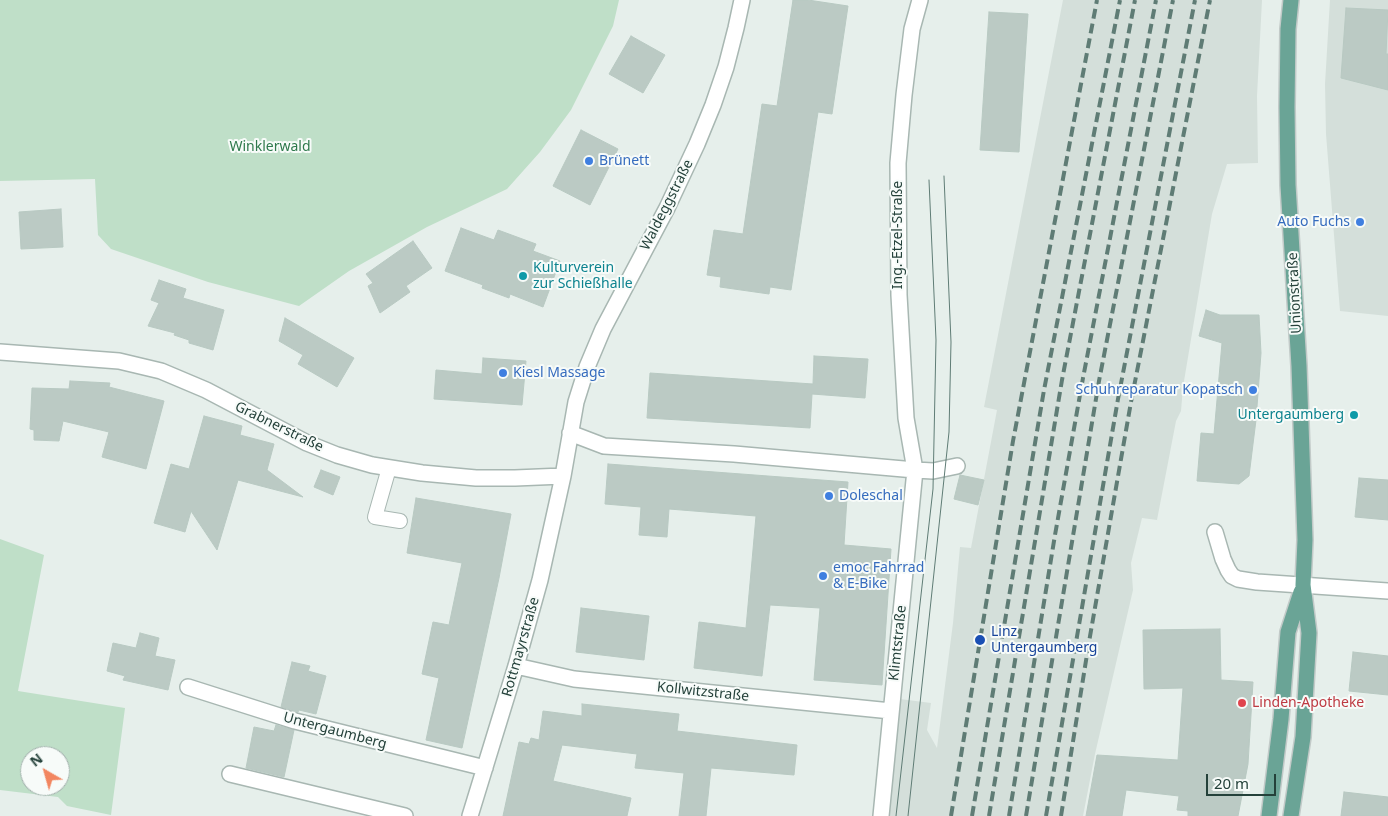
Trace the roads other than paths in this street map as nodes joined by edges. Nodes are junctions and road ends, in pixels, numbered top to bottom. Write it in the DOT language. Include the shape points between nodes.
graph roads {
  1 [pos="742,0"];
  2 [pos="920,0"];
  3 [pos="1291,0"];
  4 [pos="0,352"];
  5 [pos="570,433"];
  6 [pos="957,466"];
  7 [pos="389,468"];
  8 [pos="915,470"];
  9 [pos="563,476"];
  10 [pos="400,521"];
  11 [pos="1215,532"];
  12 [pos="1303,585"];
  13 [pos="1388,591"];
  14 [pos="516,666"];
  15 [pos="188,687"];
  16 [pos="891,711"];
  17 [pos="485,768"];
  18 [pos="230,774"];
  19 [pos="405,816"];
  20 [pos="470,816"];
  21 [pos="881,816"];
  22 [pos="1269,816"];
  23 [pos="1291,816"];
  1 -- 5 [label="street, Waldeggstraße" via="713,105 682,177 598,341 576,402"];
  2 -- 8 [label="street, Ing.-Etzel-Straße" via="911,38 898,164 899,295 906,418"];
  3 -- 12 [label="main road, Unionstraße" via="1288,29 1288,185 1300,366 1305,540"];
  4 -- 7 [label="street, Grabnerstraße" via="119,361 161,371 206,390 307,443 337,455"];
  5 -- 8 [label="street" via="604,446"];
  5 -- 9 [label="street, Waldeggstraße"];
  6 -- 8 [label="street" via="933,471"];
  7 -- 9 [label="street, Grabnerstraße" via="476,478"];
  7 -- 10 [label="lane" via="375,517"];
  8 -- 16 [label="street, Klimtstraße"];
  9 -- 14 [label="street, Rottmayrstraße" via="540,580"];
  11 -- 12 [label="street" via="1232,576 1246,581"];
  12 -- 13 [label="street"];
  12 -- 22 [label="main road, Unionstraße" via="1288,632"];
  12 -- 23 [label="main road, Unionstraße" via="1309,633 1307,674 1303,737"];
  14 -- 16 [label="street, Kollwitzstraße" via="574,679"];
  14 -- 17 [label="street, Rottmayrstraße"];
  15 -- 17 [label="street, Untergaumberg" via="295,721"];
  16 -- 21 [label="street, Klimtstraße"];
  17 -- 20 [label="street, Rottmayrstraße"];
  18 -- 19 [label="street"];
}
